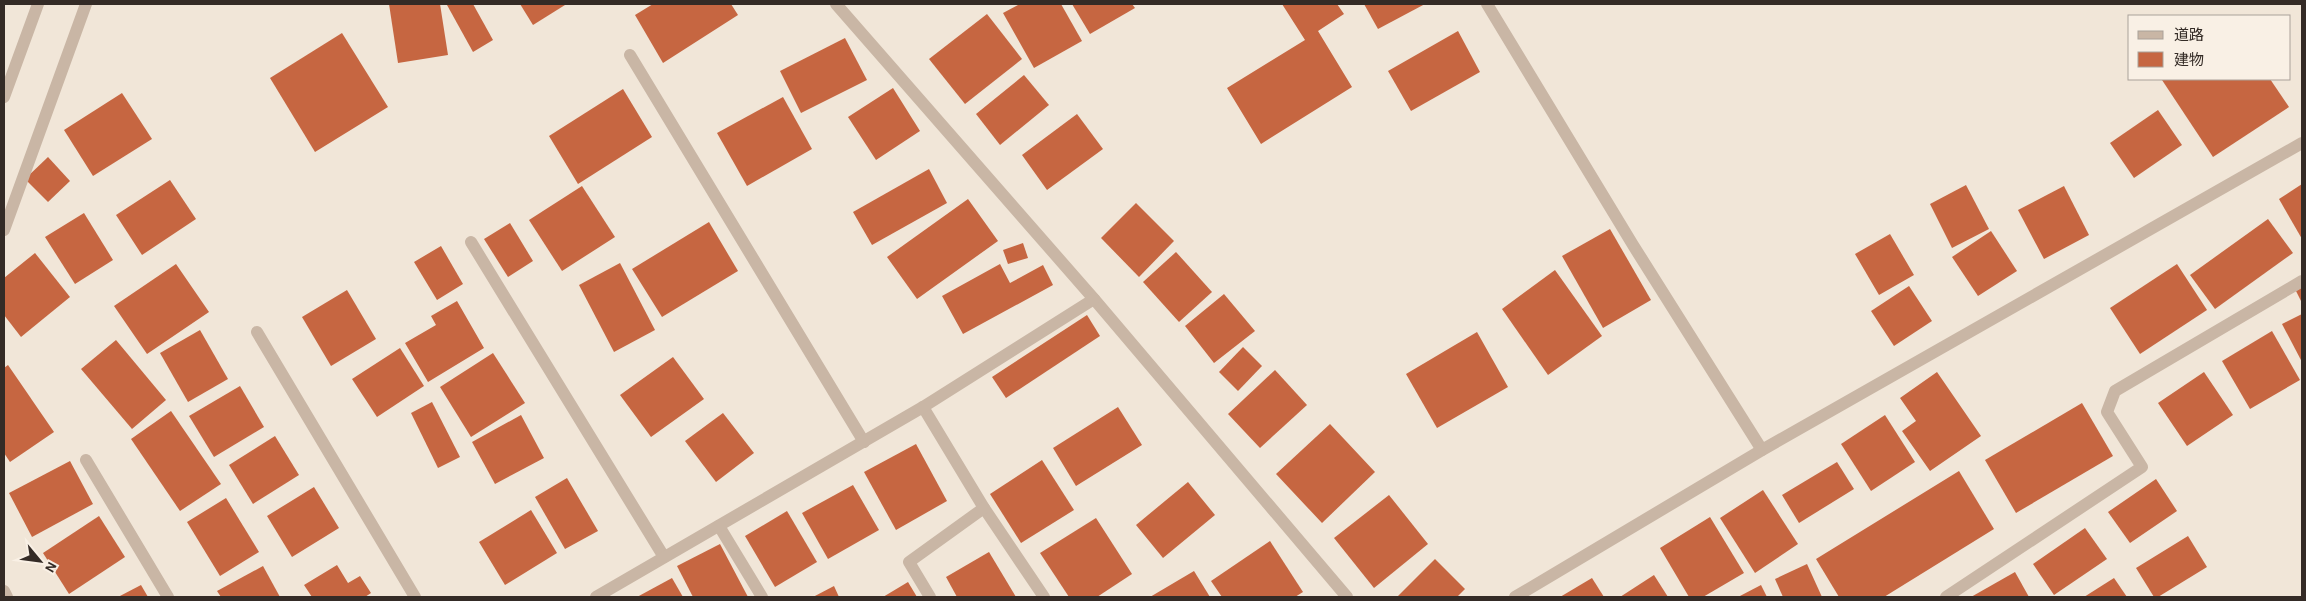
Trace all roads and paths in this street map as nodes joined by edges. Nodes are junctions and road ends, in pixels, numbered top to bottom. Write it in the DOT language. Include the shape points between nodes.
graph roads {
  1 [pos="38,4"];
  2 [pos="86,4"];
  3 [pos="836,4"];
  4 [pos="1487,4"];
  5 [pos="630,55"];
  6 [pos="4,97"];
  7 [pos="2302,143"];
  8 [pos="4,230"];
  9 [pos="471,242"];
  10 [pos="2302,281"];
  11 [pos="1094,299"];
  12 [pos="257,332"];
  13 [pos="923,407"];
  14 [pos="864,442"];
  15 [pos="1762,450"];
  16 [pos="86,460"];
  17 [pos="984,508"];
  18 [pos="719,526"];
  19 [pos="664,557"];
  20 [pos="4,592"];
  21 [pos="7,597"];
  22 [pos="168,597"];
  23 [pos="415,597"];
  24 [pos="596,597"];
  25 [pos="762,597"];
  26 [pos="930,597"];
  27 [pos="1044,597"];
  28 [pos="1346,597"];
  29 [pos="1516,597"];
  30 [pos="1946,597"];
  1 -- 6 [label="street"];
  2 -- 8 [label="street"];
  3 -- 11 [label="street"];
  4 -- 15 [label="street"];
  5 -- 14 [label="street"];
  7 -- 15 [label="street"];
  9 -- 19 [label="street"];
  10 -- 30 [label="street" via="2115,391 2107,412 2142,467"];
  11 -- 13 [label="street"];
  11 -- 28 [label="street"];
  12 -- 23 [label="street"];
  13 -- 14 [label="street"];
  13 -- 17 [label="street"];
  14 -- 18 [label="street"];
  15 -- 29 [label="street"];
  16 -- 22 [label="street"];
  17 -- 26 [label="street" via="909,562"];
  17 -- 27 [label="street"];
  18 -- 19 [label="street"];
  18 -- 25 [label="street"];
  19 -- 24 [label="street"];
  20 -- 21 [label="street"];
}
